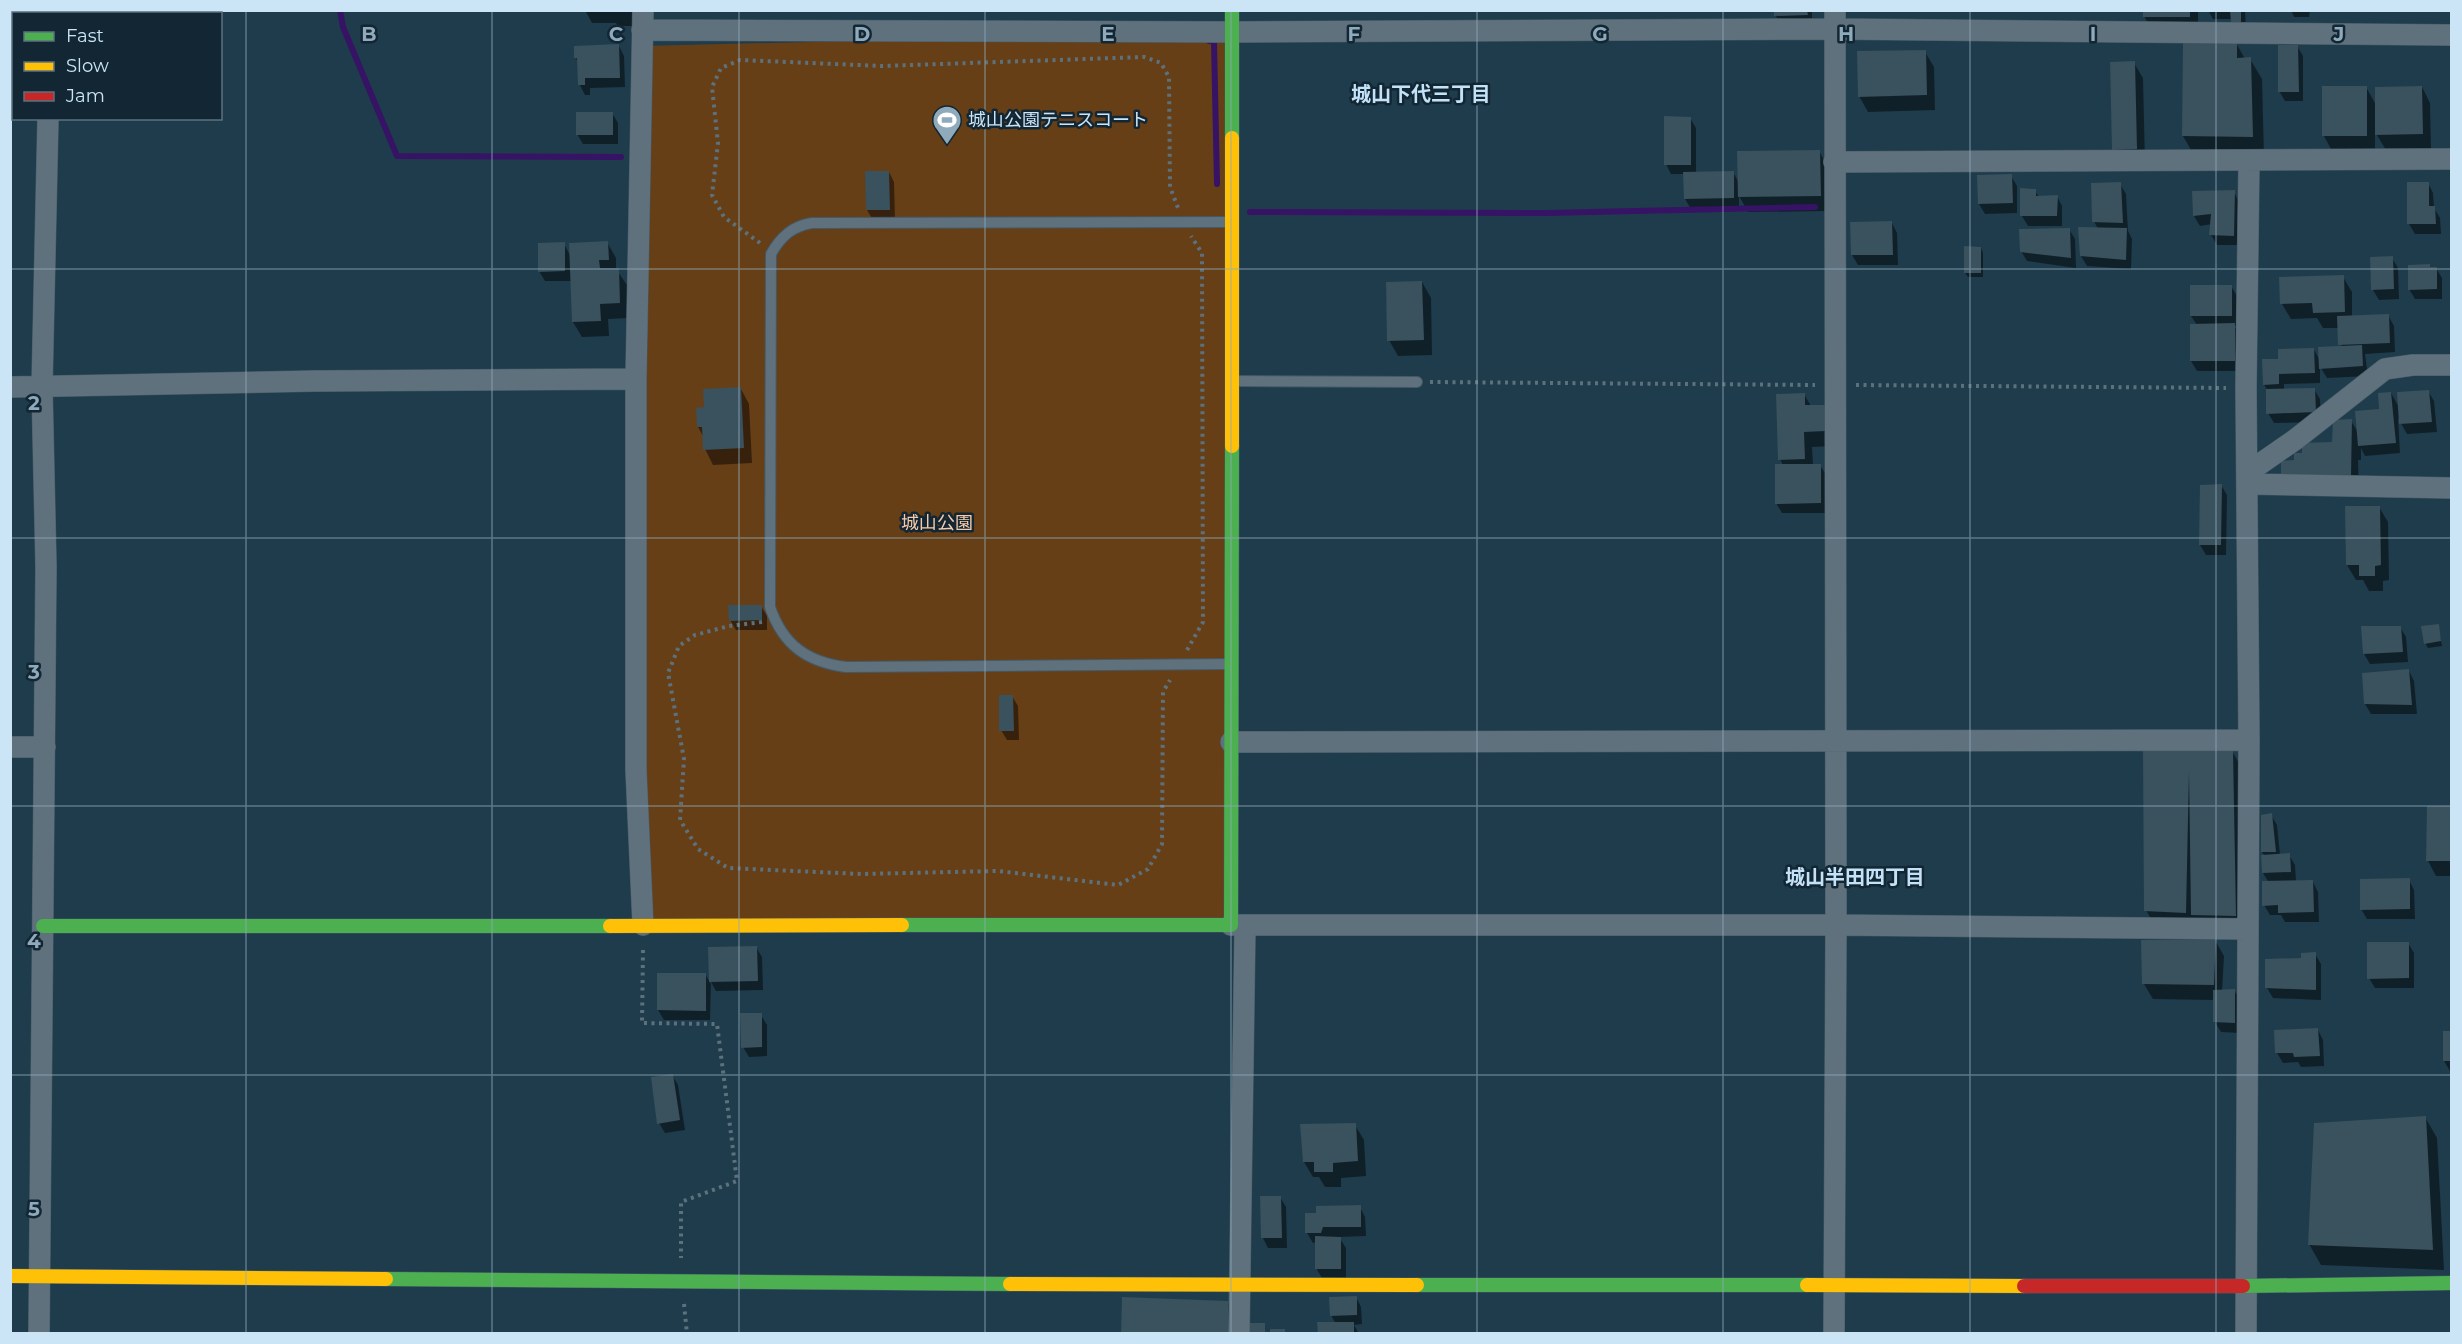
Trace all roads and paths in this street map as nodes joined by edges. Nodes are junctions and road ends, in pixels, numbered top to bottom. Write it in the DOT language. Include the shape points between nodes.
graph roads {
  1 [pos="1232,10"];
  2 [pos="642,20"];
  3 [pos="1835,20"];
  4 [pos="1232,32"];
  5 [pos="2451,35"];
  6 [pos="48,120"];
  7 [pos="2451,159"];
  8 [pos="2249,161"];
  9 [pos="1834,162"];
  10 [pos="1183,222"];
  11 [pos="1232,222"];
  12 [pos="772,252"];
  13 [pos="2451,365"];
  14 [pos="636,379"];
  15 [pos="1231,381"];
  16 [pos="1417,382"];
  17 [pos="10,387"];
  18 [pos="42,387"];
  19 [pos="2247,479"];
  20 [pos="2451,488"];
  21 [pos="775,621"];
  22 [pos="1179,664"];
  23 [pos="1231,664"];
  24 [pos="2249,740"];
  25 [pos="1231,742"];
  26 [pos="1836,742"];
  27 [pos="10,747"];
  28 [pos="45,747"];
  29 [pos="1238,925"];
  30 [pos="1836,925"];
  31 [pos="43,926"];
  32 [pos="643,926"];
  33 [pos="2248,929"];
  34 [pos="10,1276"];
  35 [pos="39,1276"];
  36 [pos="682,1281"];
  37 [pos="1240,1284"];
  38 [pos="2451,1284"];
  39 [pos="1834,1285"];
  40 [pos="2245,1286"];
  41 [pos="39,1334"];
  42 [pos="1239,1334"];
  43 [pos="1834,1334"];
  44 [pos="2246,1334"];
  1 -- 4 [label="street"];
  2 -- 4 [label="street"];
  2 -- 14 [label="street"];
  3 -- 4 [label="street"];
  3 -- 5 [label="street"];
  3 -- 9 [label="street"];
  4 -- 11 [label="street"];
  6 -- 18 [label="street"];
  7 -- 8 [label="street"];
  8 -- 9 [label="street"];
  8 -- 19 [label="street"];
  9 -- 26 [label="street"];
  10 -- 11 [label="lane"];
  10 -- 12 [label="lane" via="812,223 798,225"];
  10 -- 12 [label="path" via="1170,187 1168,77 1161,63 1144,57 882,66 740,60 721,68 712,87 718,142 712,195 724,217"];
  10 -- 22 [label="path" via="1202,253 1203,622"];
  11 -- 15 [label="street"];
  12 -- 21 [label="lane" via="770,607"];
  13 -- 19 [label="street" via="2385,369"];
  14 -- 18 [label="street"];
  14 -- 32 [label="street" via="636,770"];
  15 -- 16 [label="lane"];
  15 -- 23 [label="street"];
  17 -- 18 [label="street"];
  18 -- 28 [label="street"];
  19 -- 20 [label="street"];
  19 -- 24 [label="street"];
  21 -- 22 [label="lane" via="789,641 809,658 846,667"];
  21 -- 22 [label="path" via="729,626 695,635 679,646 668,673 684,759 680,820 698,849 728,868 861,874 998,871 1118,885 1148,869 1162,844 1163,692"];
  22 -- 23 [label="lane"];
  23 -- 25 [label="street"];
  24 -- 26 [label="street"];
  24 -- 33 [label="street"];
  25 -- 26 [label="street"];
  25 -- 29 [label="street"];
  26 -- 30 [label="street"];
  27 -- 28 [label="street"];
  28 -- 31 [label="street"];
  29 -- 30 [label="street"];
  29 -- 32 [label="street"];
  29 -- 37 [label="street"];
  30 -- 33 [label="street"];
  30 -- 39 [label="street"];
  31 -- 32 [label="street"];
  31 -- 35 [label="street"];
  32 -- 36 [label="path" via="642,1023 717,1024 737,1181 681,1202"];
  33 -- 40 [label="street"];
  34 -- 35 [label="street"];
  35 -- 36 [label="street"];
  35 -- 41 [label="street"];
  36 -- 37 [label="street"];
  37 -- 39 [label="street"];
  37 -- 42 [label="street"];
  38 -- 40 [label="street"];
  39 -- 40 [label="street"];
  39 -- 43 [label="street"];
  40 -- 44 [label="street"];
}
